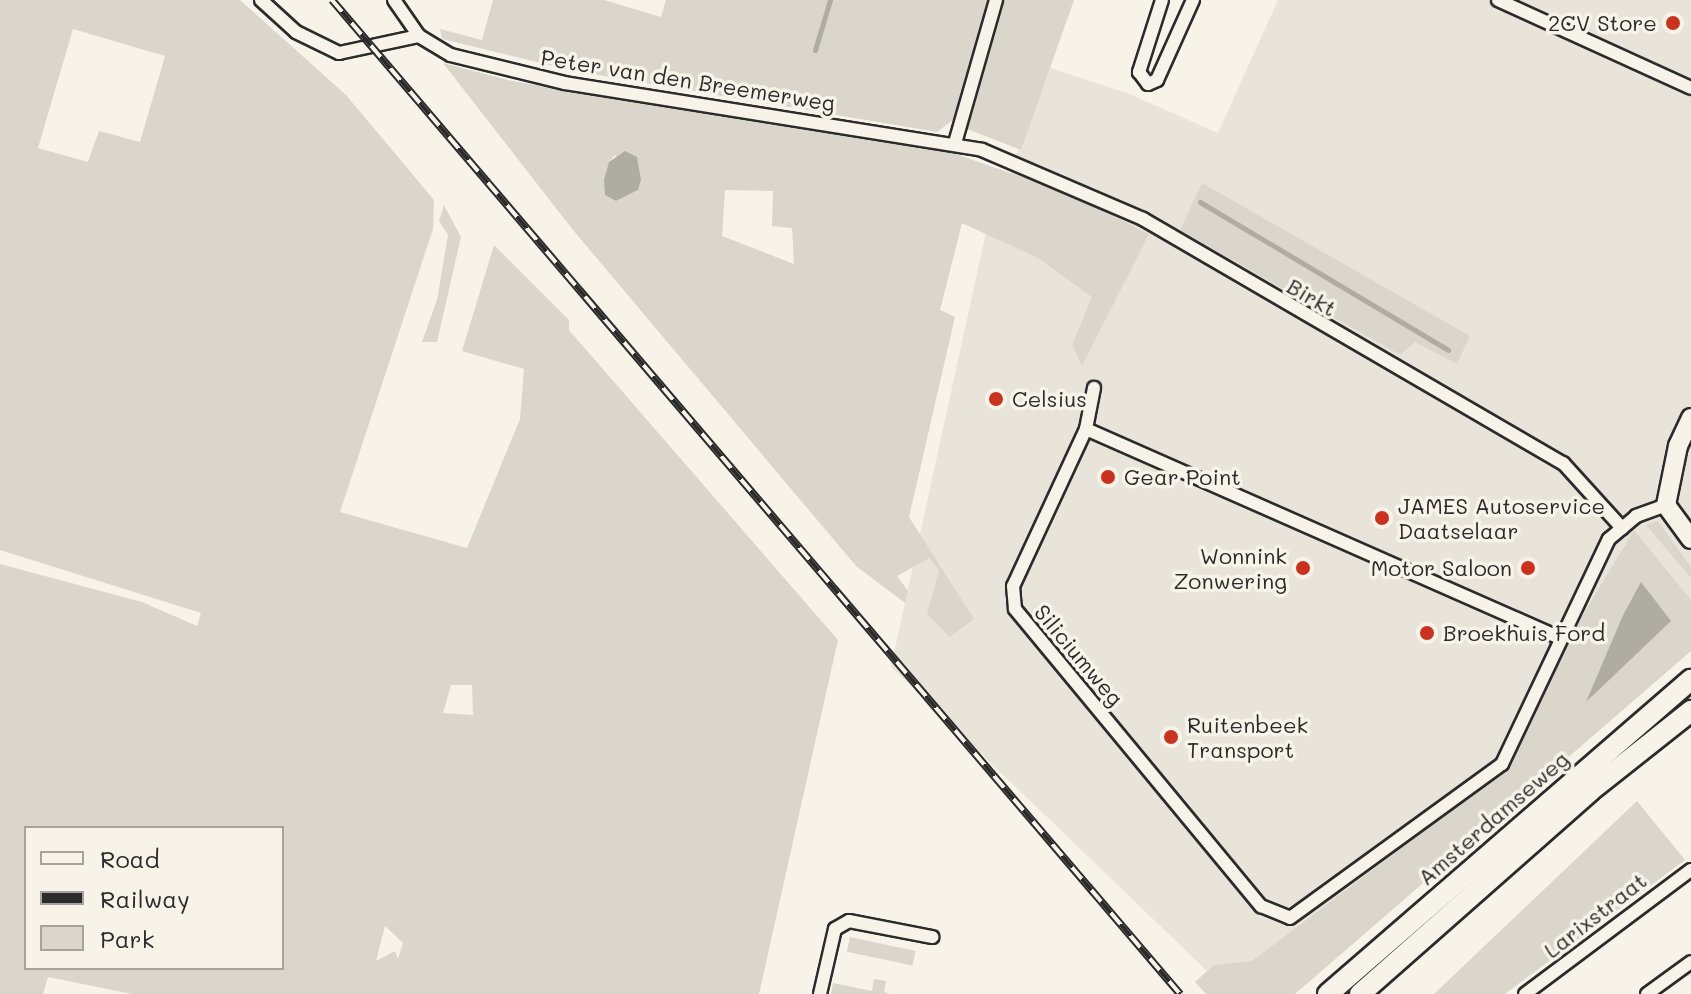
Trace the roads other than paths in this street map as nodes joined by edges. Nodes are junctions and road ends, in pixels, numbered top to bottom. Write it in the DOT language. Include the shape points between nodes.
graph roads {
  1 [pos="261,0"];
  2 [pos="394,0"];
  3 [pos="996,0"];
  4 [pos="1162,0"];
  5 [pos="1498,0"];
  6 [pos="1191,1"];
  7 [pos="419,36"];
  8 [pos="1691,88"];
  9 [pos="955,143"];
  10 [pos="1094,388"];
  11 [pos="1691,418"];
  12 [pos="1086,429"];
  13 [pos="1666,505"];
  14 [pos="1622,528"];
  15 [pos="1691,539"];
  16 [pos="1560,638"];
  17 [pos="1691,680"];
  18 [pos="1691,711"];
  19 [pos="1691,870"];
  20 [pos="932,937"];
  21 [pos="1691,962"];
  22 [pos="820,994"];
  23 [pos="1328,994"];
  24 [pos="1360,994"];
  25 [pos="1525,994"];
  26 [pos="1647,994"];
  1 -- 7 [label="street" via="296,32 339,53"];
  2 -- 7 [label="street, Peter van den Breemerweg"];
  3 -- 9 [label="street"];
  4 -- 6 [label="street" via="1139,72 1148,84 1157,80"];
  5 -- 8 [label="street"];
  7 -- 9 [label="street, Peter van den Breemerweg" via="451,55 565,83"];
  9 -- 14 [label="street, Birkt" via="1053,178 1143,219 1563,463"];
  10 -- 12 [label="street, Siliciumweg"];
  11 -- 13 [label="street" via="1678,446"];
  12 -- 16 [label="street"];
  12 -- 16 [label="street, Siliciumweg" via="1013,586 1015,609 1261,906 1290,918 1304,913 1502,764"];
  13 -- 14 [label="street, Siliciumweg" via="1636,516"];
  13 -- 15 [label="street"];
  14 -- 16 [label="street, Siliciumweg" via="1609,539"];
  17 -- 23 [label="main road, Amsterdamseweg"];
  18 -- 24 [label="main road, Amsterdamseweg" via="1590,791"];
  19 -- 25 [label="street, Larixstraat"];
  20 -- 22 [label="street" via="849,921 835,929"];
  21 -- 26 [label="street"];
}
